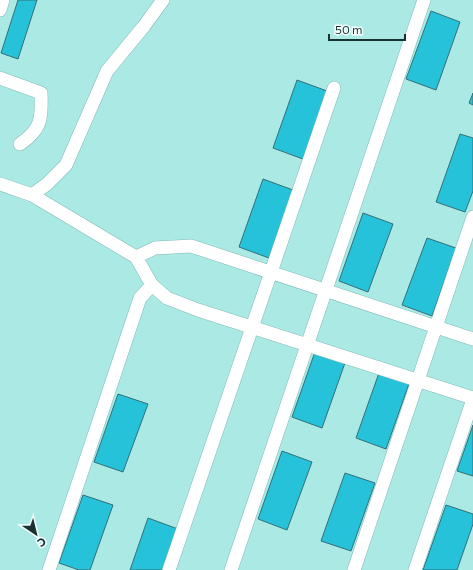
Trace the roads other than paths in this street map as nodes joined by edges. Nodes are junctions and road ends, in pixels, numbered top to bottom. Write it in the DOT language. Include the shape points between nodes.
graph roads {
  1 [pos="3,0"];
  2 [pos="163,0"];
  3 [pos="424,0"];
  4 [pos="0,10"];
  5 [pos="0,78"];
  6 [pos="334,88"];
  7 [pos="20,144"];
  8 [pos="0,184"];
  9 [pos="32,195"];
  10 [pos="473,217"];
  11 [pos="136,256"];
  12 [pos="271,272"];
  13 [pos="152,285"];
  14 [pos="326,290"];
  15 [pos="252,327"];
  16 [pos="437,327"];
  17 [pos="473,339"];
  18 [pos="308,345"];
  19 [pos="418,380"];
  20 [pos="473,398"];
  21 [pos="48,570"];
  22 [pos="169,570"];
  23 [pos="231,570"];
  24 [pos="354,570"];
  25 [pos="415,570"];
  1 -- 4 [label="lane"];
  2 -- 9 [label="lane" via="108,71 66,165"];
  3 -- 14 [label="lane"];
  5 -- 7 [label="lane" via="41,93 42,111 39,123 33,135"];
  6 -- 12 [label="lane"];
  8 -- 9 [label="lane"];
  9 -- 11 [label="lane"];
  10 -- 16 [label="lane"];
  11 -- 12 [label="lane" via="155,248 191,246"];
  11 -- 13 [label="lane"];
  12 -- 14 [label="lane"];
  12 -- 15 [label="lane"];
  13 -- 15 [label="lane" via="167,298"];
  13 -- 21 [label="lane" via="140,298"];
  14 -- 16 [label="lane"];
  14 -- 18 [label="lane"];
  15 -- 18 [label="lane"];
  15 -- 22 [label="lane"];
  16 -- 17 [label="lane"];
  16 -- 19 [label="lane"];
  18 -- 19 [label="lane"];
  18 -- 23 [label="lane"];
  19 -- 20 [label="lane"];
  19 -- 24 [label="lane"];
  20 -- 25 [label="lane"];
}
